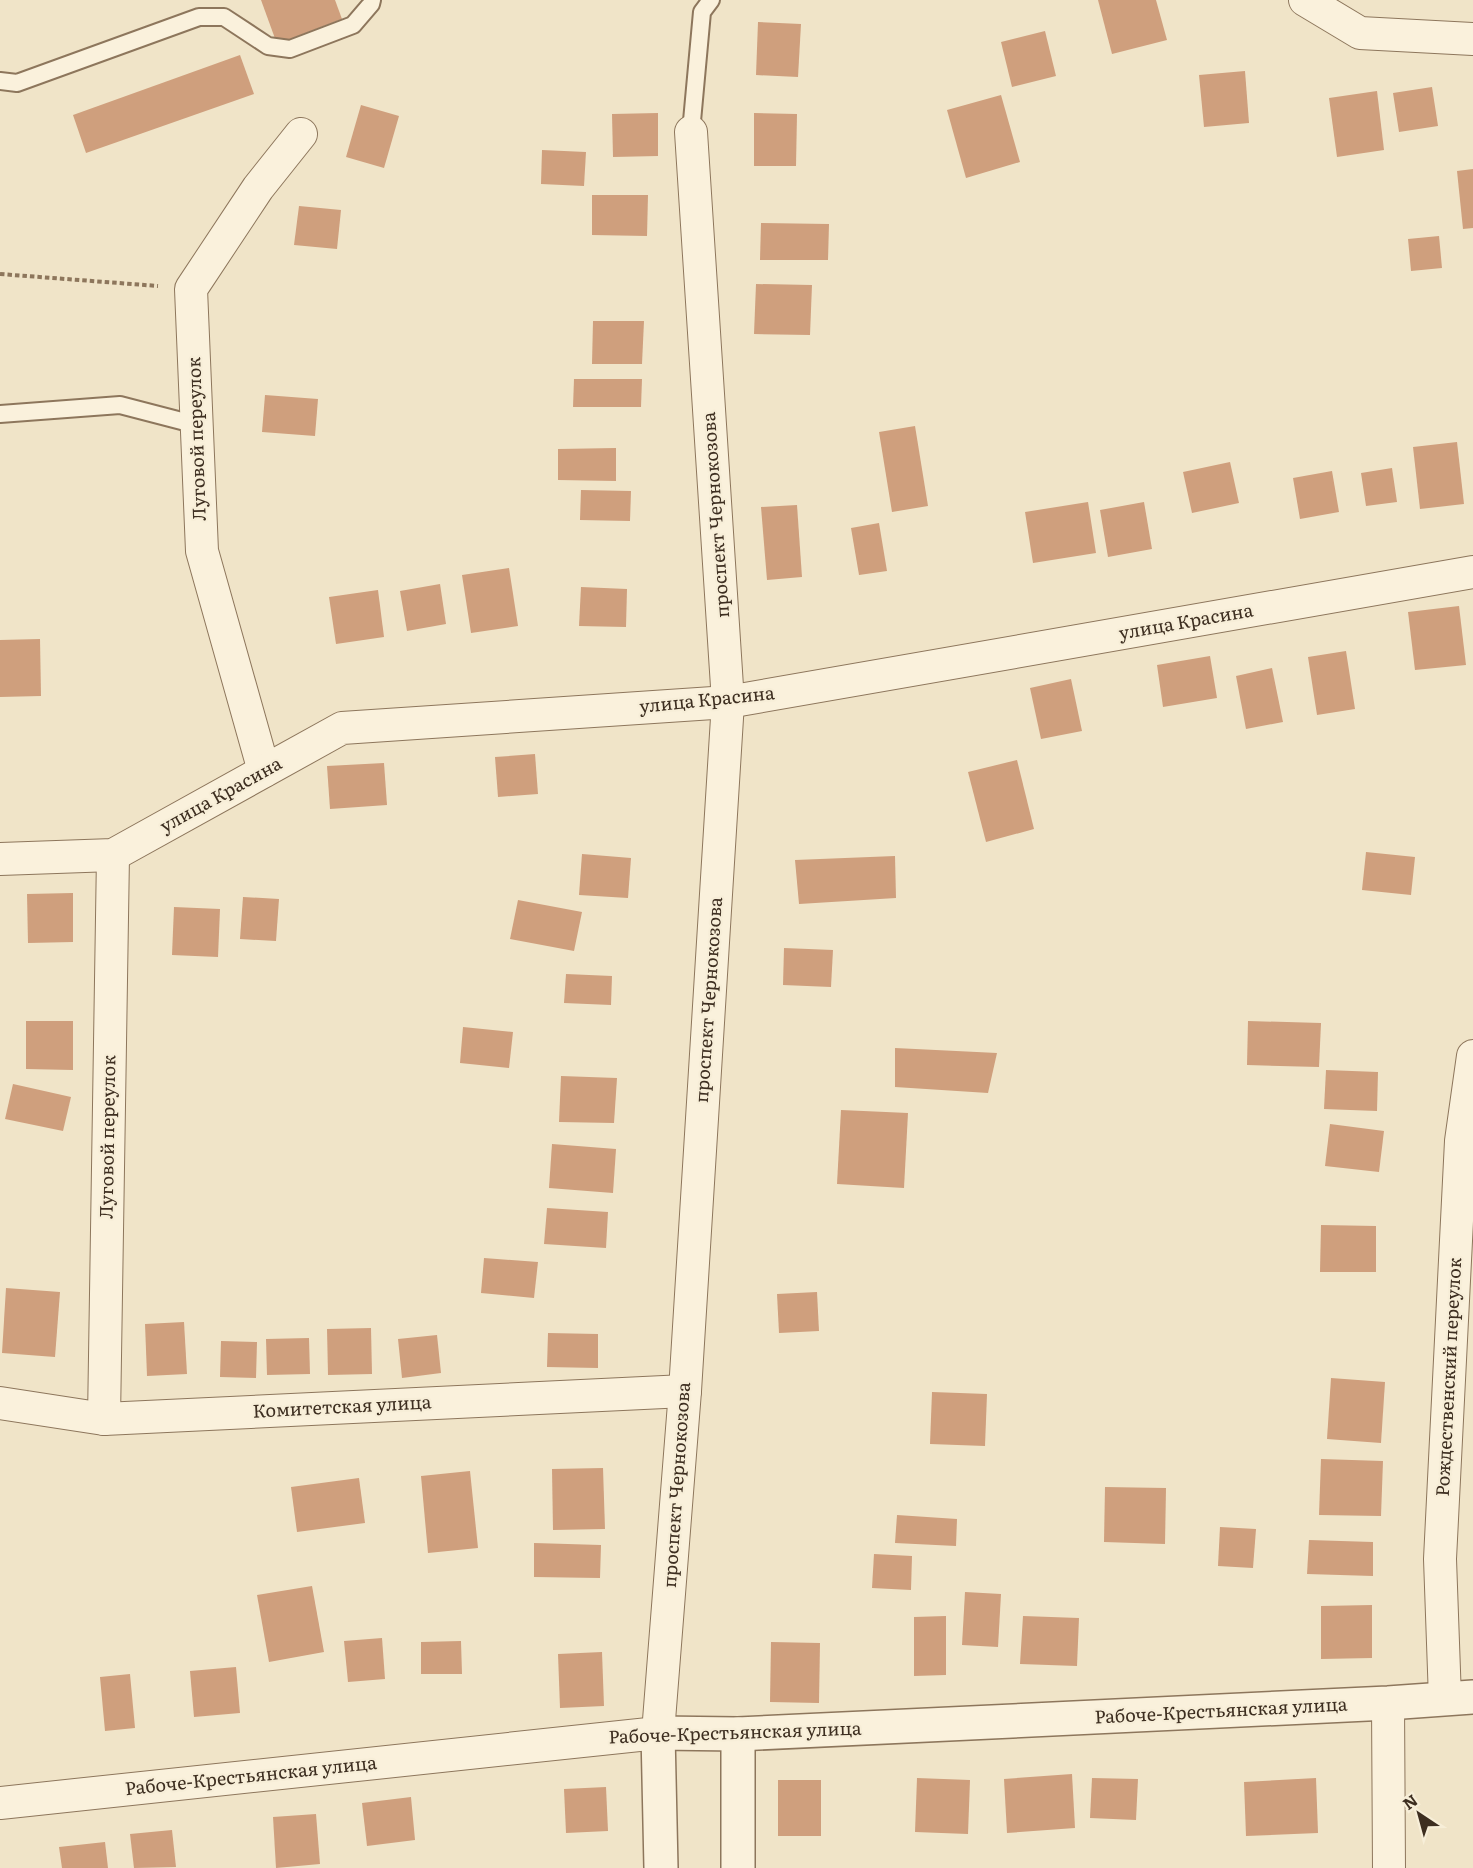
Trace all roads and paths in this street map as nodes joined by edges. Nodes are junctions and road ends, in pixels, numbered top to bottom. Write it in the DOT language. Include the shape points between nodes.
graph roads {
  1 [pos="372,0"];
  2 [pos="711,0"];
  3 [pos="1305,0"];
  4 [pos="1473,39"];
  5 [pos="0,81"];
  6 [pos="691,132"];
  7 [pos="301,134"];
  8 [pos="0,274"];
  9 [pos="191,289"];
  10 [pos="0,414"];
  11 [pos="197,425"];
  12 [pos="1473,572"];
  13 [pos="728,702"];
  14 [pos="264,771"];
  15 [pos="112,855"];
  16 [pos="0,859"];
  17 [pos="1473,1056"];
  18 [pos="685,1391"];
  19 [pos="0,1403"];
  20 [pos="104,1419"];
  21 [pos="1459,1698"];
  22 [pos="1388,1703"];
  23 [pos="658,1733"];
  24 [pos="738,1734"];
  25 [pos="0,1803"];
  26 [pos="661,1868"];
  27 [pos="738,1868"];
  28 [pos="1389,1868"];
  1 -- 5 [label="lane" via="353,25 290,49 268,46 224,17 199,17 17,83"];
  2 -- 6 [label="lane" via="702,12"];
  3 -- 4 [label="street" via="1360,33"];
  6 -- 13 [label="street, проспект Чернокозова"];
  7 -- 9 [label="street" via="258,188"];
  8 -- 9 [label="path"];
  9 -- 11 [label="street, Луговой переулок"];
  10 -- 11 [label="lane" via="120,405"];
  11 -- 14 [label="street, Луговой переулок" via="202,551"];
  12 -- 13 [label="street, улица Красина"];
  13 -- 14 [label="street, улица Красина" via="342,728"];
  13 -- 18 [label="street, проспект Чернокозова"];
  14 -- 15 [label="street, улица Красина"];
  15 -- 16 [label="street, улица Красина"];
  15 -- 20 [label="street, Луговой переулок"];
  17 -- 21 [label="street, Рождественский переулок" via="1461,1141 1440,1559"];
  18 -- 20 [label="street, Комитетская улица"];
  18 -- 23 [label="street, проспект Чернокозова"];
  19 -- 20 [label="street, Комитетская улица"];
  21 -- 22 [label="street, Рабоче-Крестьянская улица"];
  22 -- 24 [label="street, Рабоче-Крестьянская улица"];
  22 -- 28 [label="street"];
  23 -- 24 [label="street, Рабоче-Крестьянская улица"];
  23 -- 25 [label="street, Рабоче-Крестьянская улица"];
  23 -- 26 [label="street, проспект Чернокозова"];
  24 -- 27 [label="street"];
}
